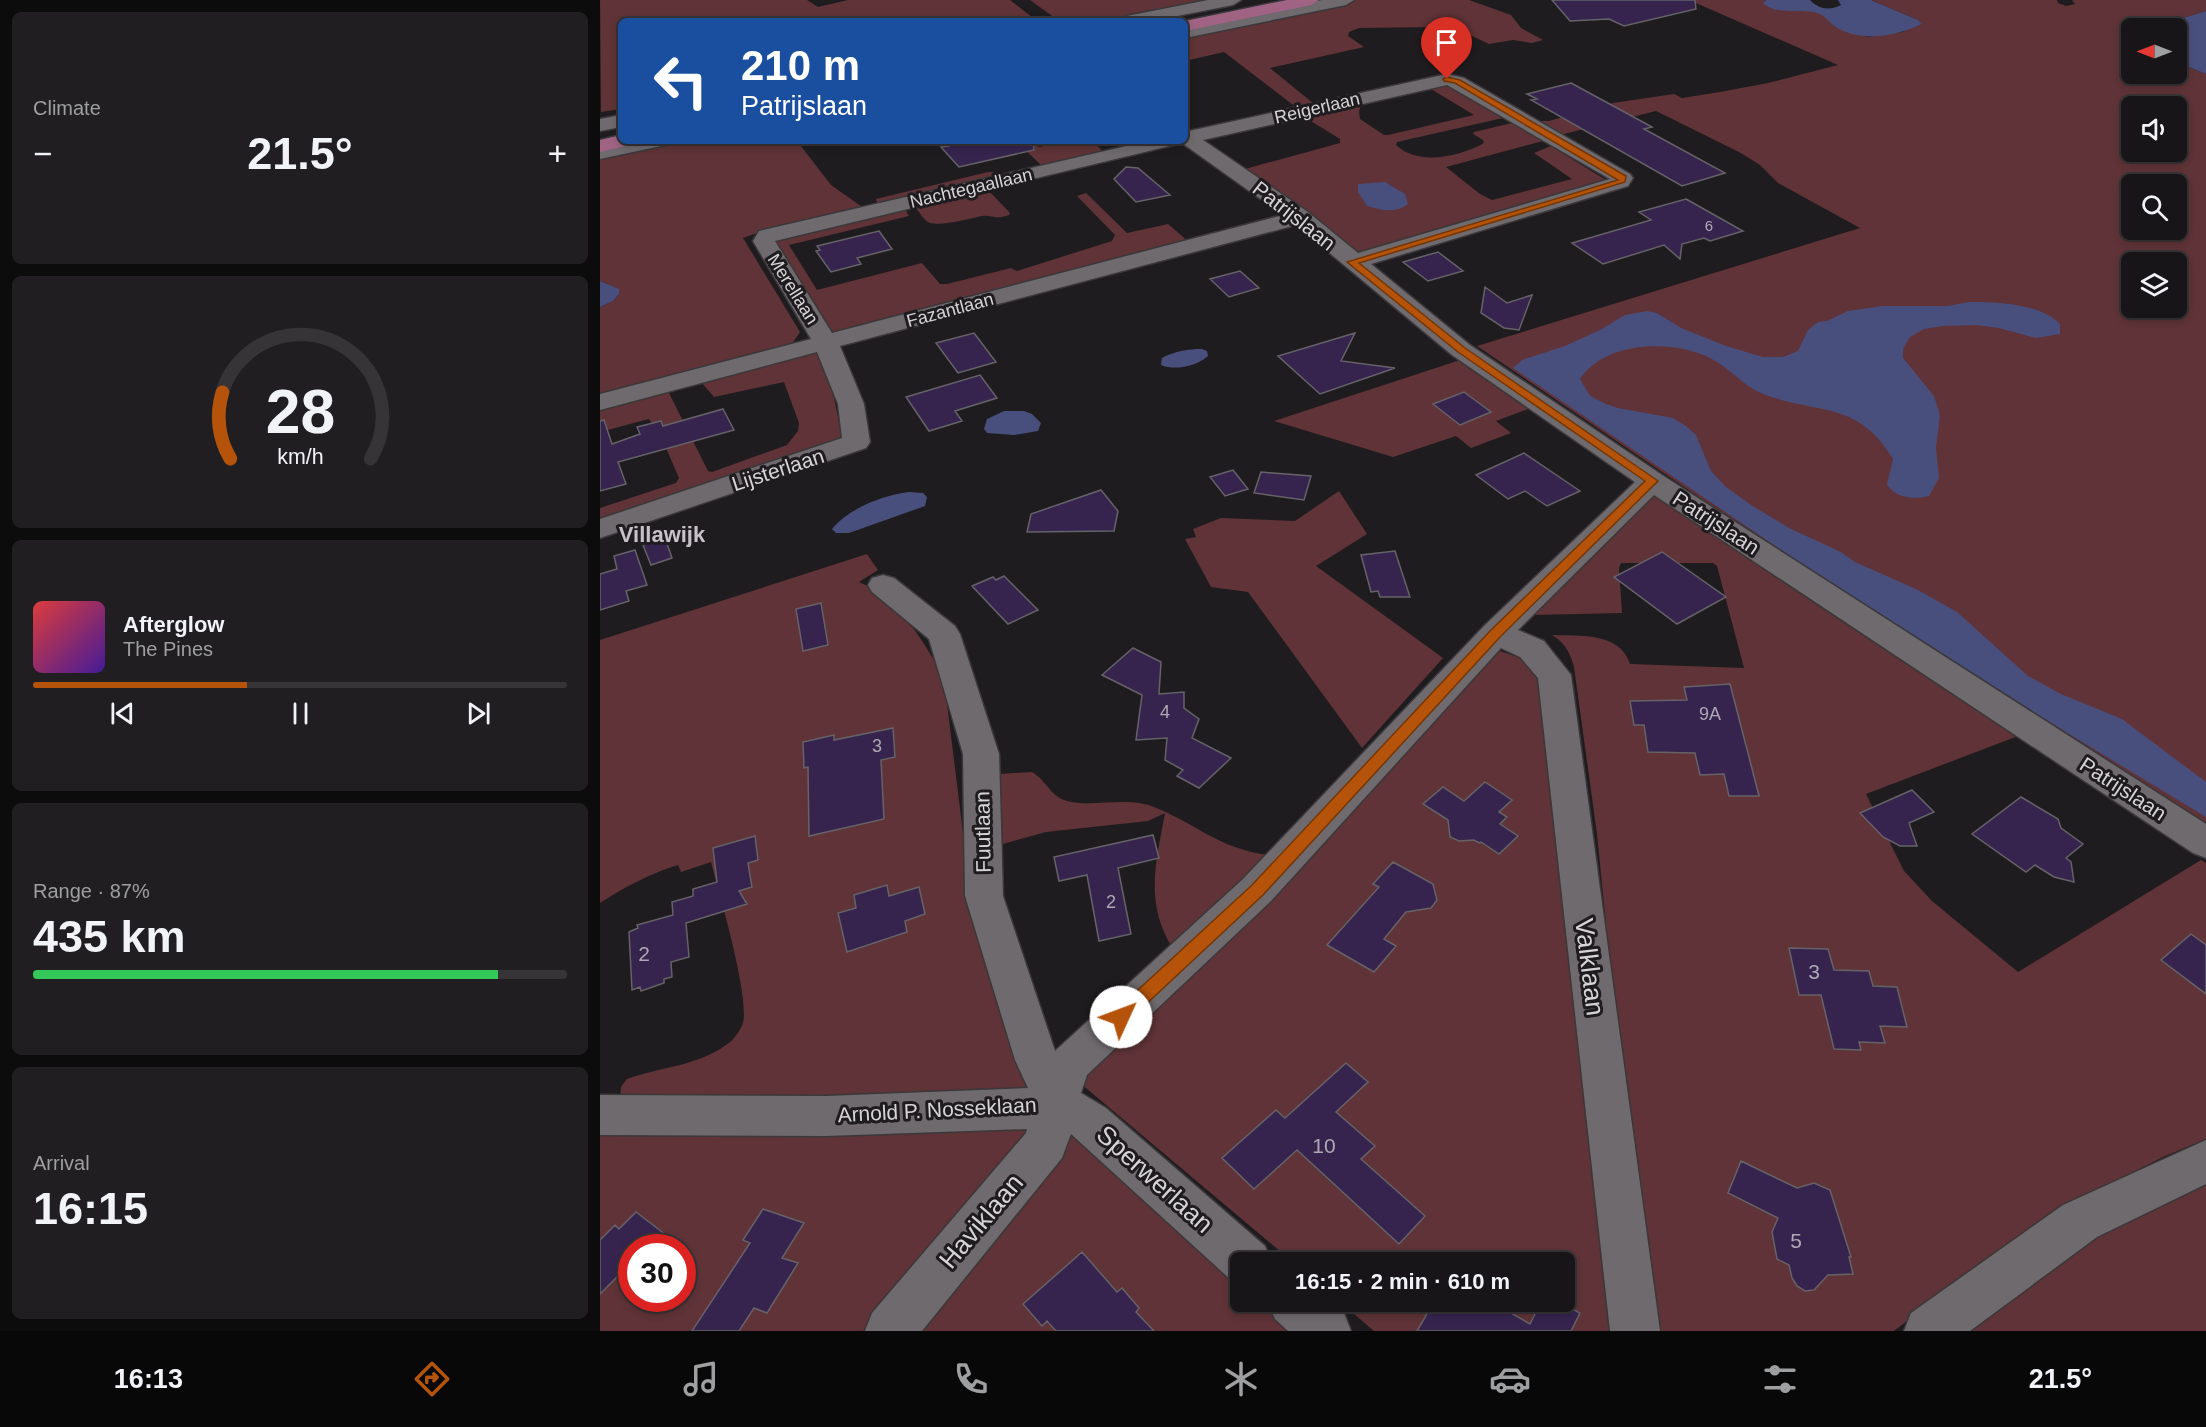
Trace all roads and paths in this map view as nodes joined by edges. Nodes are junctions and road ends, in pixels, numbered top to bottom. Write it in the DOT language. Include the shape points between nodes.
graph roads {
  1 [pos="1233,0"];
  2 [pos="1269,0"];
  3 [pos="1311,0"];
  4 [pos="1346,0"];
  5 [pos="1142,18"];
  6 [pos="1178,18"];
  7 [pos="1188,25"];
  8 [pos="1188,32"];
  9 [pos="618,122"];
  10 [pos="600,125"];
  11 [pos="618,131"];
  12 [pos="600,134"];
  13 [pos="1188,137"];
  14 [pos="1188,141"];
  15 [pos="618,142"];
  16 [pos="644,144"];
  17 [pos="1158,144"];
  18 [pos="600,146"];
  19 [pos="600,153"];
  20 [pos="1300,217"];
  21 [pos="768,236"];
  22 [pos="1352,262"];
  23 [pos="826,343"];
  24 [pos="600,402"];
  25 [pos="1652,481"];
  26 [pos="600,529"];
  27 [pos="883,585"];
  28 [pos="1496,633"];
  29 [pos="2206,843"];
  30 [pos="1056,1102"];
  31 [pos="600,1116"];
  32 [pos="2206,1161"];
  33 [pos="1236,1252"];
  34 [pos="1304,1312"];
  35 [pos="890,1331"];
  36 [pos="1326,1331"];
  37 [pos="1635,1331"];
  38 [pos="1929,1331"];
  1 -- 5 [label="street"];
  2 -- 6 [label="main road"];
  3 -- 7 [label="main road"];
  4 -- 8 [label="street"];
  9 -- 10 [label="street"];
  11 -- 12 [label="main road"];
  13 -- 22 [label="street, Reigerlaan" via="1447,79 1623,178 1621,182"];
  14 -- 20 [label="street, Patrijslaan"];
  15 -- 18 [label="main road"];
  16 -- 19 [label="street"];
  17 -- 21 [label="street, Nachtegaallaan"];
  20 -- 22 [label="street, Patrijslaan"];
  20 -- 23 [label="street, Fazantlaan"];
  21 -- 23 [label="street, Merellaan" via="764,241"];
  22 -- 25 [label="street, Patrijslaan" via="1461,350"];
  23 -- 24 [label="street, Fazantlaan"];
  23 -- 26 [label="street, Lijsterlaan" via="851,404 856,442"];
  25 -- 28 [label="street, Arnold P. Nosseklaan"];
  25 -- 29 [label="street, Patrijslaan"];
  27 -- 30 [label="street, Fuutlaan" via="944,634 981,754 984,896 1036,1060"];
  28 -- 30 [label="street, Arnold P. Nosseklaan" via="1257,890 1070,1064"];
  28 -- 37 [label="street, Valklaan" via="1532,649 1554,675"];
  30 -- 31 [label="street, Arnold P. Nosseklaan" via="1020,1110 826,1116"];
  30 -- 33 [label="street, Sperwerlaan" via="1090,1122"];
  30 -- 35 [label="street, Haviklaan" via="1046,1143"];
  32 -- 38 [label="street" via="2080,1221"];
  34 -- 36 [label="street"];
}
